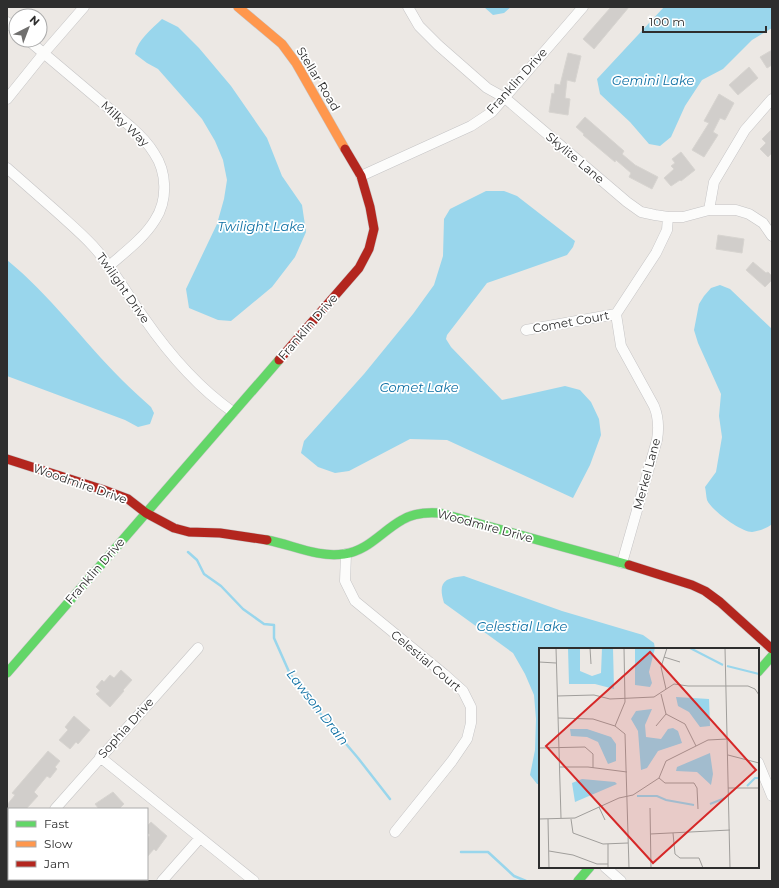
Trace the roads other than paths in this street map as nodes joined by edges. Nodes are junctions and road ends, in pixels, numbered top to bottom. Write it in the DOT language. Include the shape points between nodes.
graph roads {
  1 [pos="84,7"];
  2 [pos="238,7"];
  3 [pos="408,7"];
  4 [pos="582,7"];
  5 [pos="37,48"];
  6 [pos="44,54"];
  7 [pos="505,98"];
  8 [pos="7,99"];
  9 [pos="772,99"];
  10 [pos="7,168"];
  11 [pos="361,176"];
  12 [pos="709,210"];
  13 [pos="668,217"];
  14 [pos="772,236"];
  15 [pos="109,266"];
  16 [pos="616,314"];
  17 [pos="526,330"];
  18 [pos="233,412"];
  19 [pos="7,459"];
  20 [pos="146,513"];
  21 [pos="346,554"];
  22 [pos="622,563"];
  23 [pos="198,648"];
  24 [pos="772,649"];
  25 [pos="772,656"];
  26 [pos="759,671"];
  27 [pos="7,673"];
  28 [pos="100,757"];
  29 [pos="759,764"];
  30 [pos="772,796"];
  31 [pos="56,808"];
  32 [pos="395,832"];
  33 [pos="200,838"];
  34 [pos="589,868"];
  35 [pos="606,868"];
  36 [pos="162,881"];
  37 [pos="254,881"];
  38 [pos="578,881"];
  39 [pos="621,881"];
  1 -- 6 [label="street"];
  2 -- 11 [label="street, Stellar Road" via="282,44 296,63"];
  3 -- 7 [label="street, Skylite Lane" via="419,26 438,45 487,88"];
  4 -- 7 [label="street, Franklin Drive"];
  5 -- 6 [label="street, Milky Way"];
  6 -- 8 [label="street"];
  6 -- 15 [label="street, Milky Way" via="132,127 155,154 162,170 164,197 156,220"];
  7 -- 11 [label="street, Franklin Drive" via="492,112 471,126"];
  7 -- 13 [label="street, Skylite Lane" via="627,202 641,212"];
  9 -- 12 [label="street" via="744,130 714,182"];
  10 -- 15 [label="street, Twilight Drive" via="77,229"];
  11 -- 18 [label="street, Franklin Drive" via="374,228 369,249 359,268"];
  12 -- 13 [label="street, Skylite Lane" via="683,217"];
  12 -- 14 [label="street, Skylite Lane" via="736,210 749,214 764,224"];
  13 -- 16 [label="street" via="667,230 656,253"];
  15 -- 18 [label="street, Twilight Drive" via="168,351 213,398"];
  16 -- 17 [label="street, Comet Court"];
  16 -- 22 [label="street, Merkel Lane" via="620,346 654,406 659,429"];
  18 -- 20 [label="street, Franklin Drive"];
  19 -- 20 [label="street, Woodmire Drive" via="128,499"];
  20 -- 21 [label="street, Woodmire Drive" via="174,528 189,532 220,533 270,541 316,553"];
  20 -- 27 [label="street, Franklin Drive"];
  21 -- 22 [label="street, Woodmire Drive" via="374,541 401,520 414,514 429,512"];
  21 -- 32 [label="street, Celestial Court" via="345,581 355,601 463,691 471,707 467,739"];
  22 -- 24 [label="street, Woodmire Drive" via="705,591"];
  23 -- 28 [label="street, Sophia Drive"];
  25 -- 26 [label="street"];
  28 -- 31 [label="street, Sophia Drive"];
  28 -- 33 [label="street"];
  29 -- 30 [label="street"];
  33 -- 36 [label="street"];
  33 -- 37 [label="street"];
  34 -- 38 [label="street"];
  35 -- 39 [label="street"];
}
